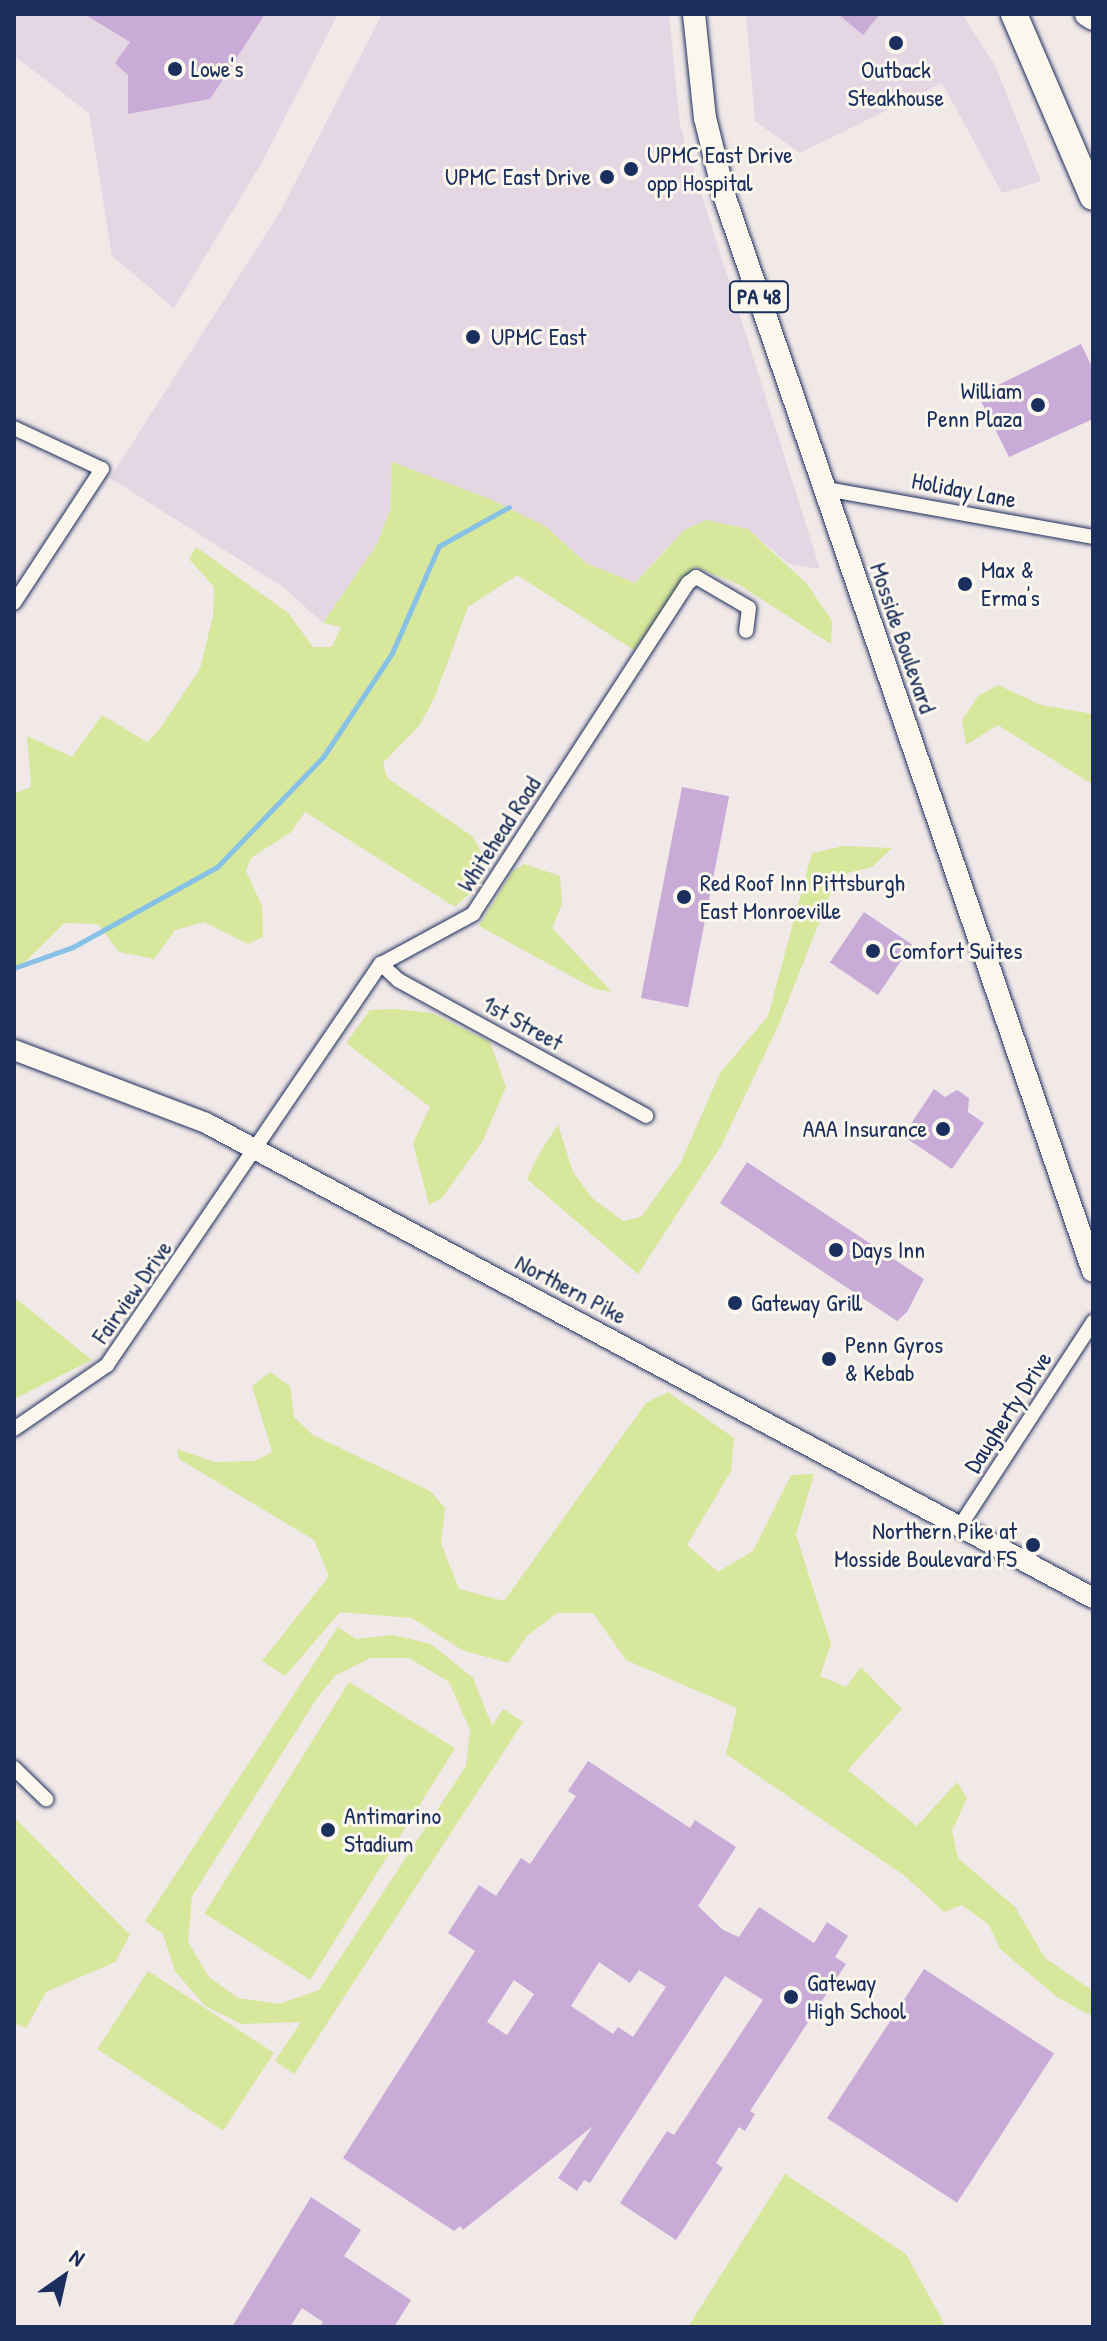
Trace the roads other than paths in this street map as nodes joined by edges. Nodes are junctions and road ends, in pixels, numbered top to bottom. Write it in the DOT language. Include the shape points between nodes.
graph roads {
  1 [pos="694,14"];
  2 [pos="1014,14"];
  3 [pos="1087,14"];
  4 [pos="1093,18"];
  5 [pos="1093,197"];
  6 [pos="14,428"];
  7 [pos="826,489"];
  8 [pos="1093,537"];
  9 [pos="14,603"];
  10 [pos="746,631"];
  11 [pos="381,964"];
  12 [pos="14,1050"];
  13 [pos="646,1116"];
  14 [pos="259,1151"];
  15 [pos="1093,1271"];
  16 [pos="1093,1322"];
  17 [pos="14,1429"];
  18 [pos="960,1526"];
  19 [pos="1093,1598"];
  20 [pos="14,1768"];
  21 [pos="46,1799"];
  1 -- 7 [label="main road, Mosside Boulevard / PA 48" via="705,118 725,198"];
  2 -- 5 [label="highway" via="1046,75"];
  3 -- 4 [label="highway"];
  6 -- 9 [label="street" via="102,469"];
  7 -- 8 [label="street, Holiday Lane"];
  7 -- 15 [label="main road, Mosside Boulevard / PA 48"];
  10 -- 11 [label="street, Whitehead Road" via="749,608 696,577 688,583 473,914"];
  11 -- 13 [label="street, 1st Street" via="398,980"];
  11 -- 14 [label="street, Whitehead Road"];
  12 -- 14 [label="main road, Northern Pike" via="161,1103"];
  14 -- 17 [label="street, Fairview Drive" via="107,1365"];
  14 -- 18 [label="main road, Northern Pike"];
  16 -- 18 [label="street, Daugherty Drive"];
  18 -- 19 [label="main road, Northern Pike"];
  20 -- 21 [label="street"];
}
